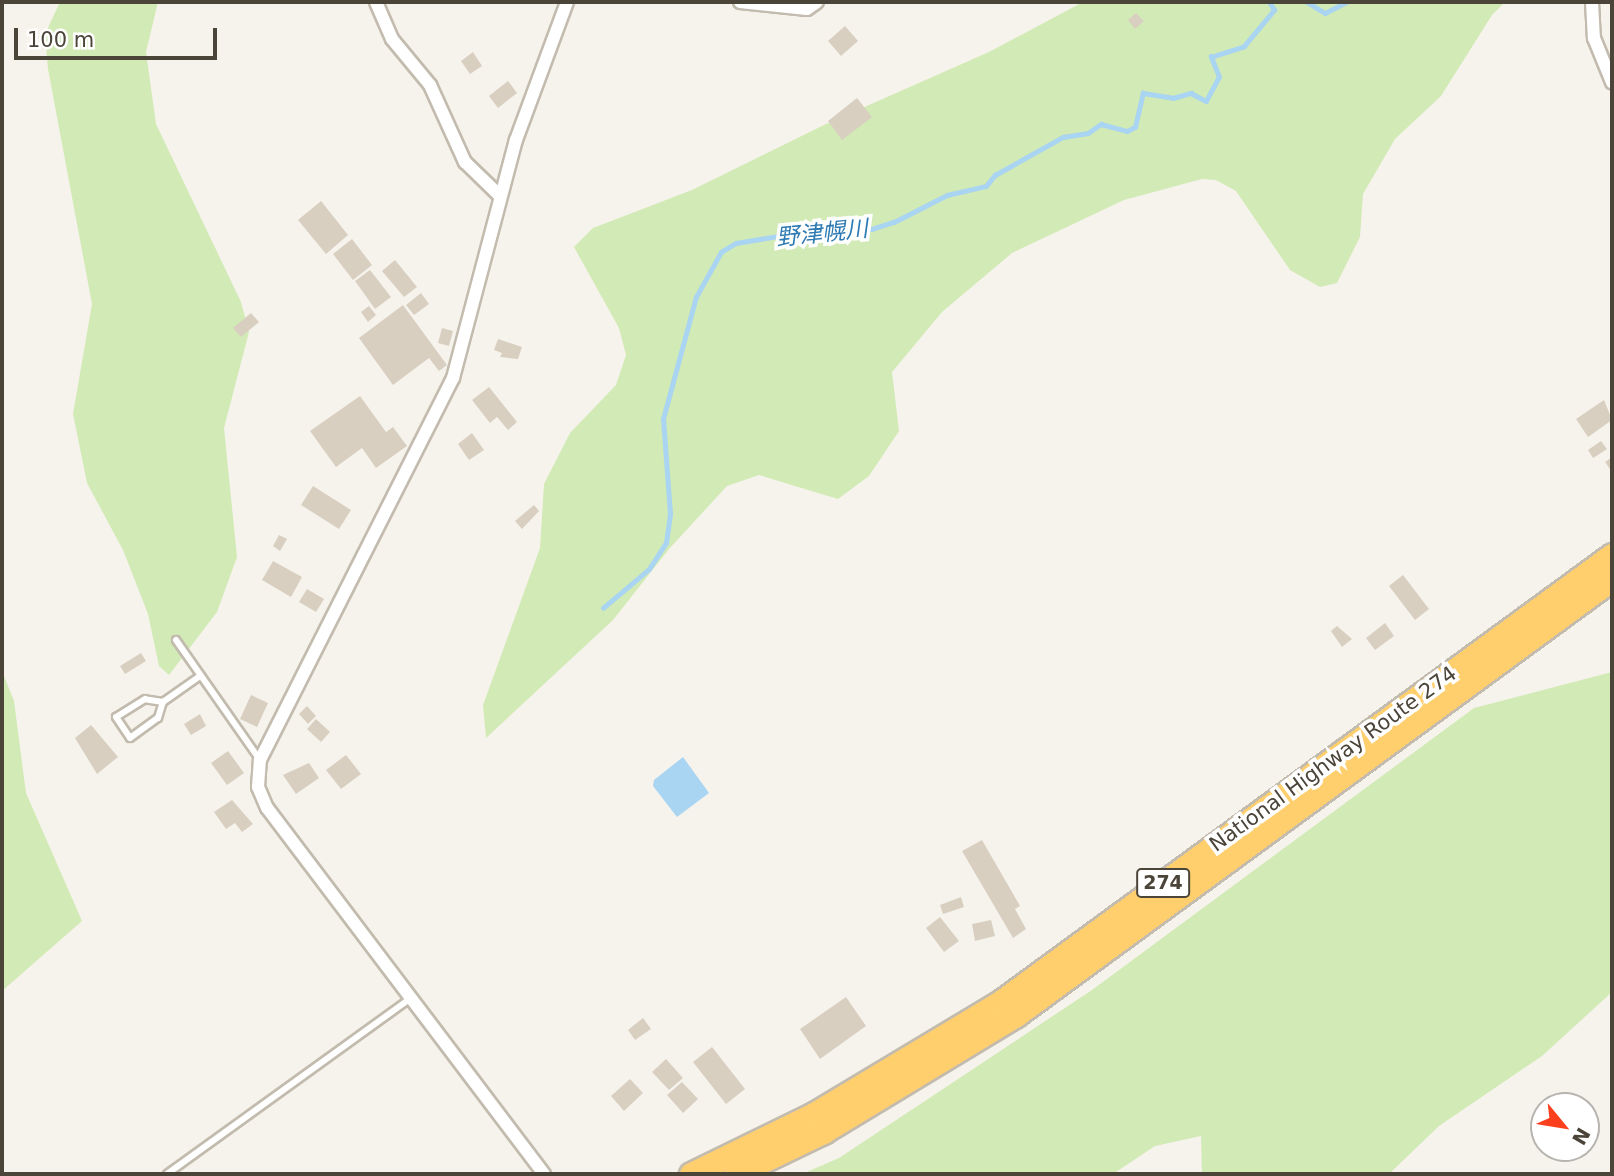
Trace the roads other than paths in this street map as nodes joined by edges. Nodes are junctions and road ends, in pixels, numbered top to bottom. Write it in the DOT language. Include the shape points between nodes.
graph roads {
  1 [pos="376,2"];
  2 [pos="567,2"];
  3 [pos="740,2"];
  4 [pos="817,2"];
  5 [pos="1592,2"];
  6 [pos="1612,82"];
  7 [pos="500,196"];
  8 [pos="1612,555"];
  9 [pos="1612,579"];
  10 [pos="176,640"];
  11 [pos="201,676"];
  12 [pos="163,702"];
  13 [pos="260,760"];
  14 [pos="411,999"];
  15 [pos="167,1174"];
  16 [pos="544,1174"];
  17 [pos="691,1174"];
  18 [pos="736,1174"];
  1 -- 7 [label="street" via="392,39 430,85 465,162"];
  2 -- 7 [label="street"];
  3 -- 4 [label="street" via="807,9"];
  5 -- 6 [label="street" via="1594,38"];
  7 -- 13 [label="street" via="453,378"];
  8 -- 17 [label="highway, National Highway Route 274 / 274" via="999,1003 825,1108"];
  9 -- 18 [label="highway, National Highway Route 274 / 274" via="1016,1015 823,1132"];
  10 -- 11 [label="lane"];
  11 -- 12 [label="lane"];
  11 -- 13 [label="lane"];
  12 -- 12 [label="lane" via="159,718 131,738 116,717 145,699"];
  13 -- 14 [label="street" via="258,787 267,808"];
  14 -- 15 [label="lane"];
  14 -- 16 [label="street"];
}
